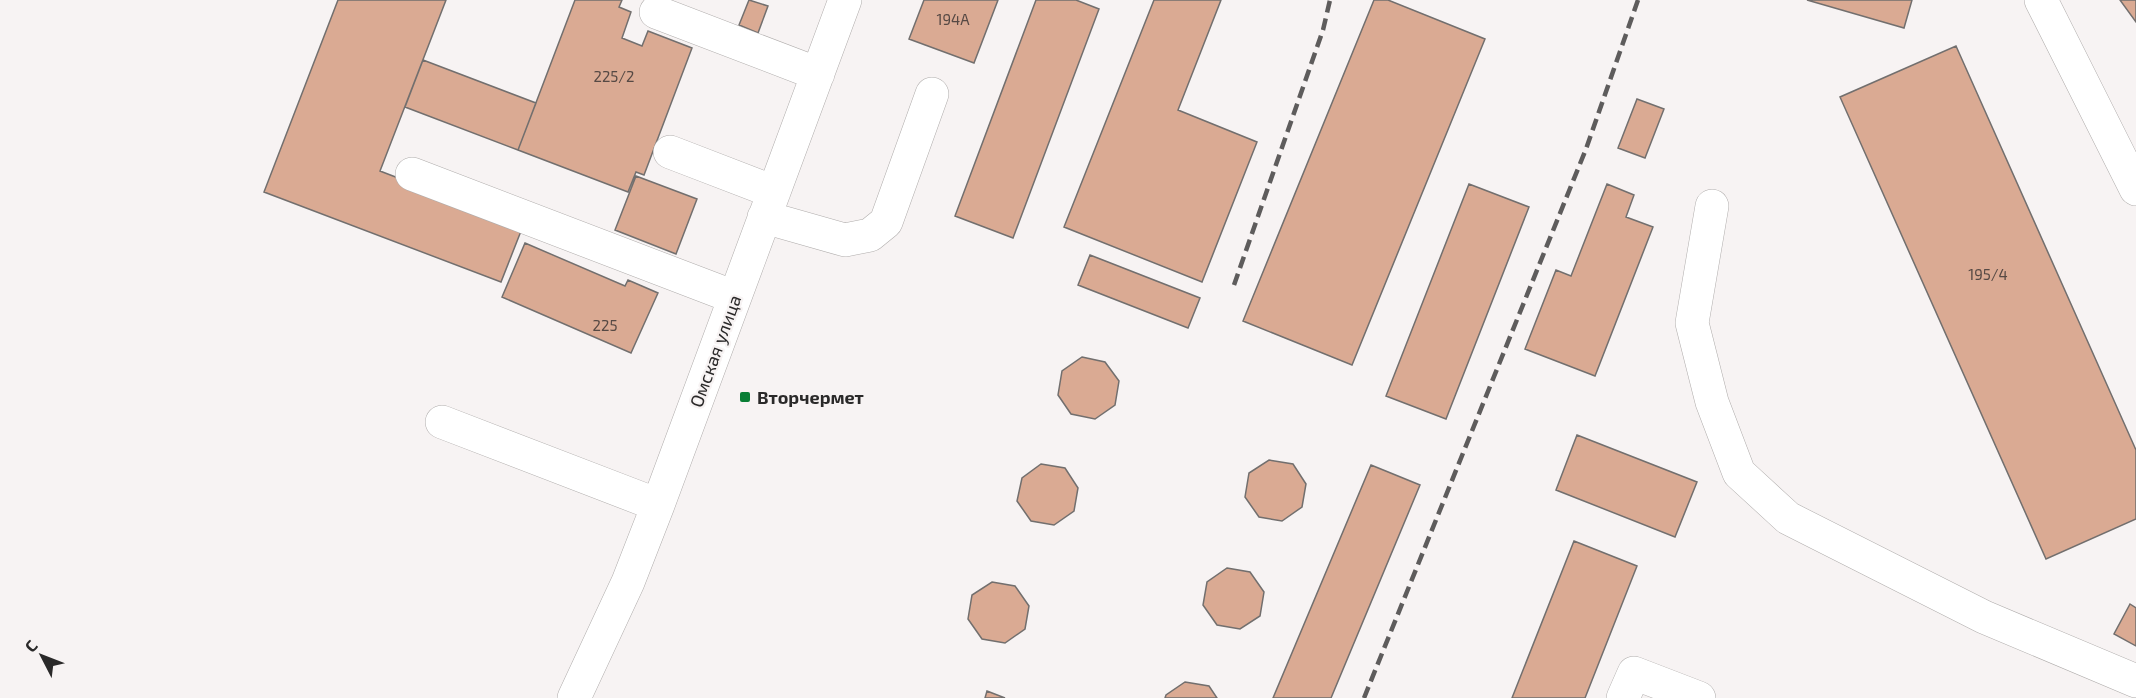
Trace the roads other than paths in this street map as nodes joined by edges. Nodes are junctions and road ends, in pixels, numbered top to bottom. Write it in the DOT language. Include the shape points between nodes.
graph roads {
  1 [pos="845,0"];
  2 [pos="2040,0"];
  3 [pos="656,12"];
  4 [pos="818,74"];
  5 [pos="933,94"];
  6 [pos="670,152"];
  7 [pos="412,174"];
  8 [pos="2136,189"];
  9 [pos="769,204"];
  10 [pos="1712,206"];
  11 [pos="734,297"];
  12 [pos="442,422"];
  13 [pos="658,505"];
  14 [pos="2136,681"];
  15 [pos="574,698"];
  16 [pos="1623,698"];
  17 [pos="1699,698"];
  1 -- 4 [label="street, Омская улица"];
  2 -- 8 [label="street"];
  3 -- 4 [label="street"];
  4 -- 9 [label="street, Омская улица"];
  5 -- 9 [label="street" via="886,222 870,235 845,240"];
  6 -- 9 [label="street"];
  7 -- 11 [label="street"];
  9 -- 11 [label="street, Омская улица"];
  10 -- 14 [label="street" via="1692,323 1712,402 1739,473 1788,518 1984,617"];
  11 -- 13 [label="street, Омская улица"];
  12 -- 13 [label="street"];
  13 -- 15 [label="street, Омская улица" via="628,582"];
  16 -- 17 [label="street" via="1634,673"];
}
